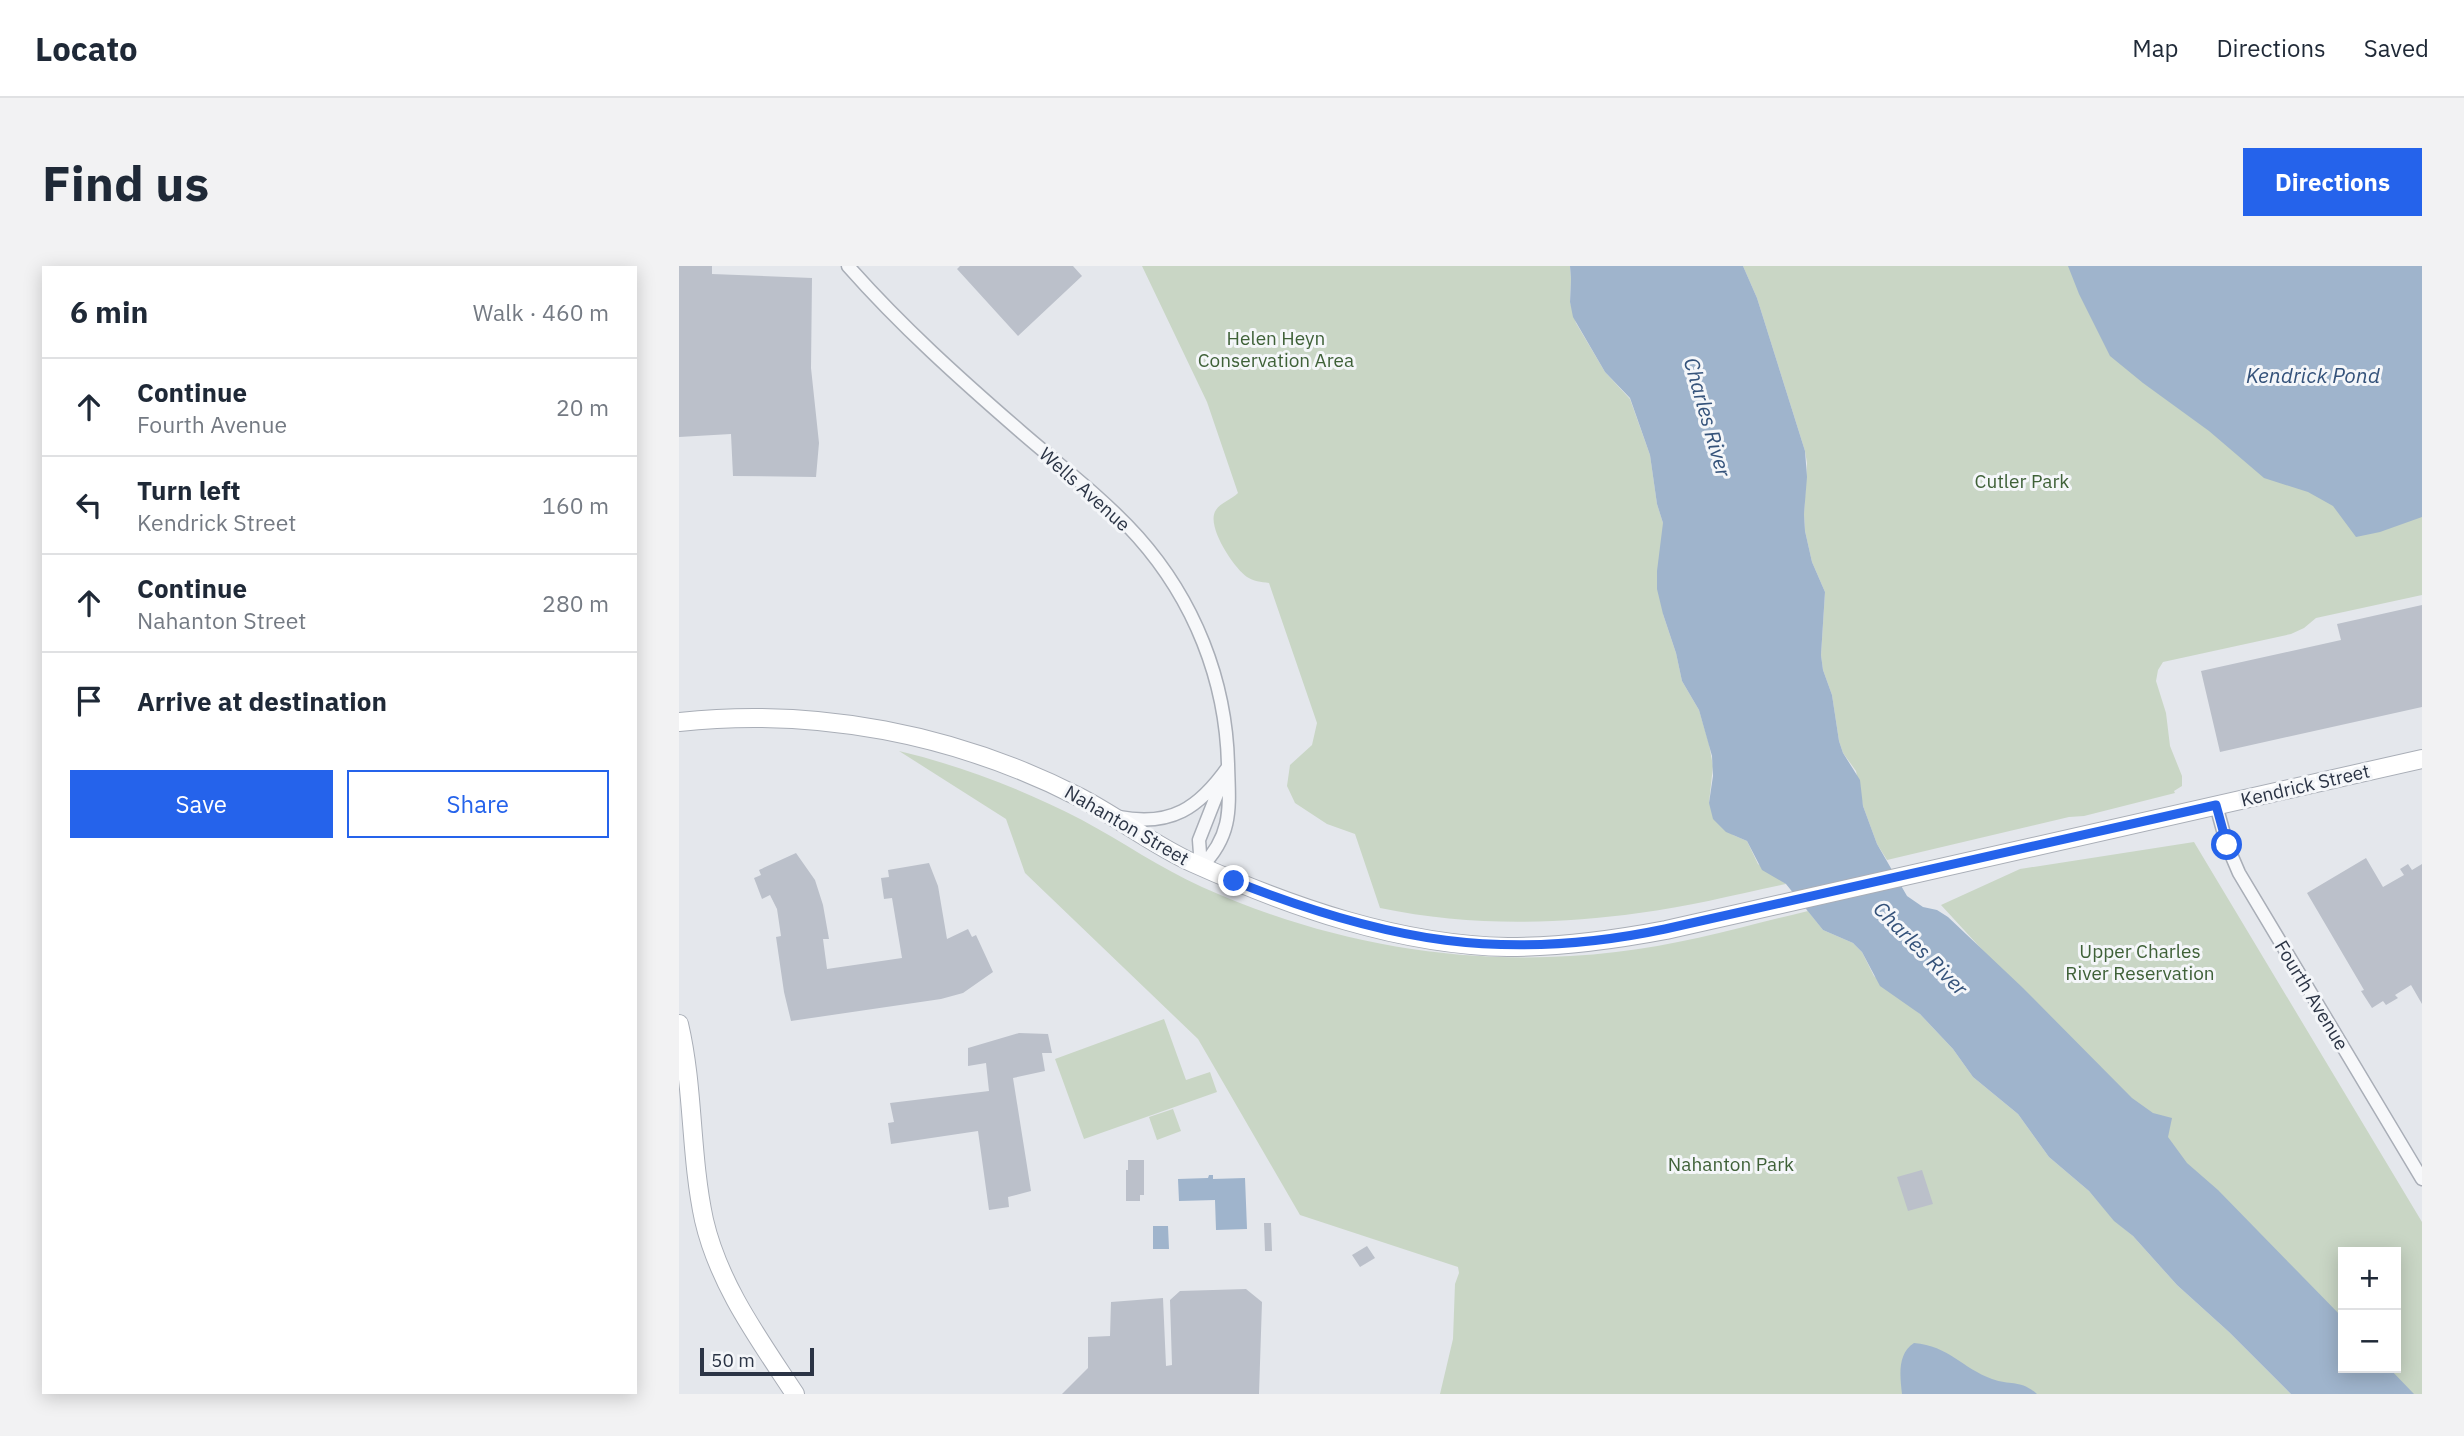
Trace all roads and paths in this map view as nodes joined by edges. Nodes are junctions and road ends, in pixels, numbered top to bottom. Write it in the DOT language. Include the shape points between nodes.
graph roads {
  1 [pos="848,266"];
  2 [pos="679,722"];
  3 [pos="2422,759"];
  4 [pos="1228,767"];
  5 [pos="2216,805"];
  6 [pos="1114,816"];
  7 [pos="1201,867"];
  8 [pos="1860,884"];
  9 [pos="679,1024"];
  10 [pos="2422,1180"];
  11 [pos="795,1394"];
  1 -- 4 [label="street, Wells Avenue" via="935,356 1118,516 1164,568 1190,610 1214,672 1225,718"];
  2 -- 6 [label="main road, Nahanton Street" via="801,720 915,737 1013,766"];
  3 -- 5 [label="main road, Kendrick Street"];
  4 -- 6 [label="street" via="1203,799 1183,812 1152,819"];
  4 -- 7 [label="street, Wells Avenue" via="1199,840"];
  4 -- 7 [label="street, Wells Avenue" via="1228,819 1215,850"];
  5 -- 8 [label="main road, Kendrick Street"];
  5 -- 10 [label="street, Fourth Avenue" via="2239,873"];
  6 -- 7 [label="main road, Nahanton Street"];
  7 -- 8 [label="main road, Nahanton Street" via="1351,921 1431,939 1494,946 1612,940"];
  9 -- 11 [label="main road" via="702,1205 712,1248 737,1303"];
}
